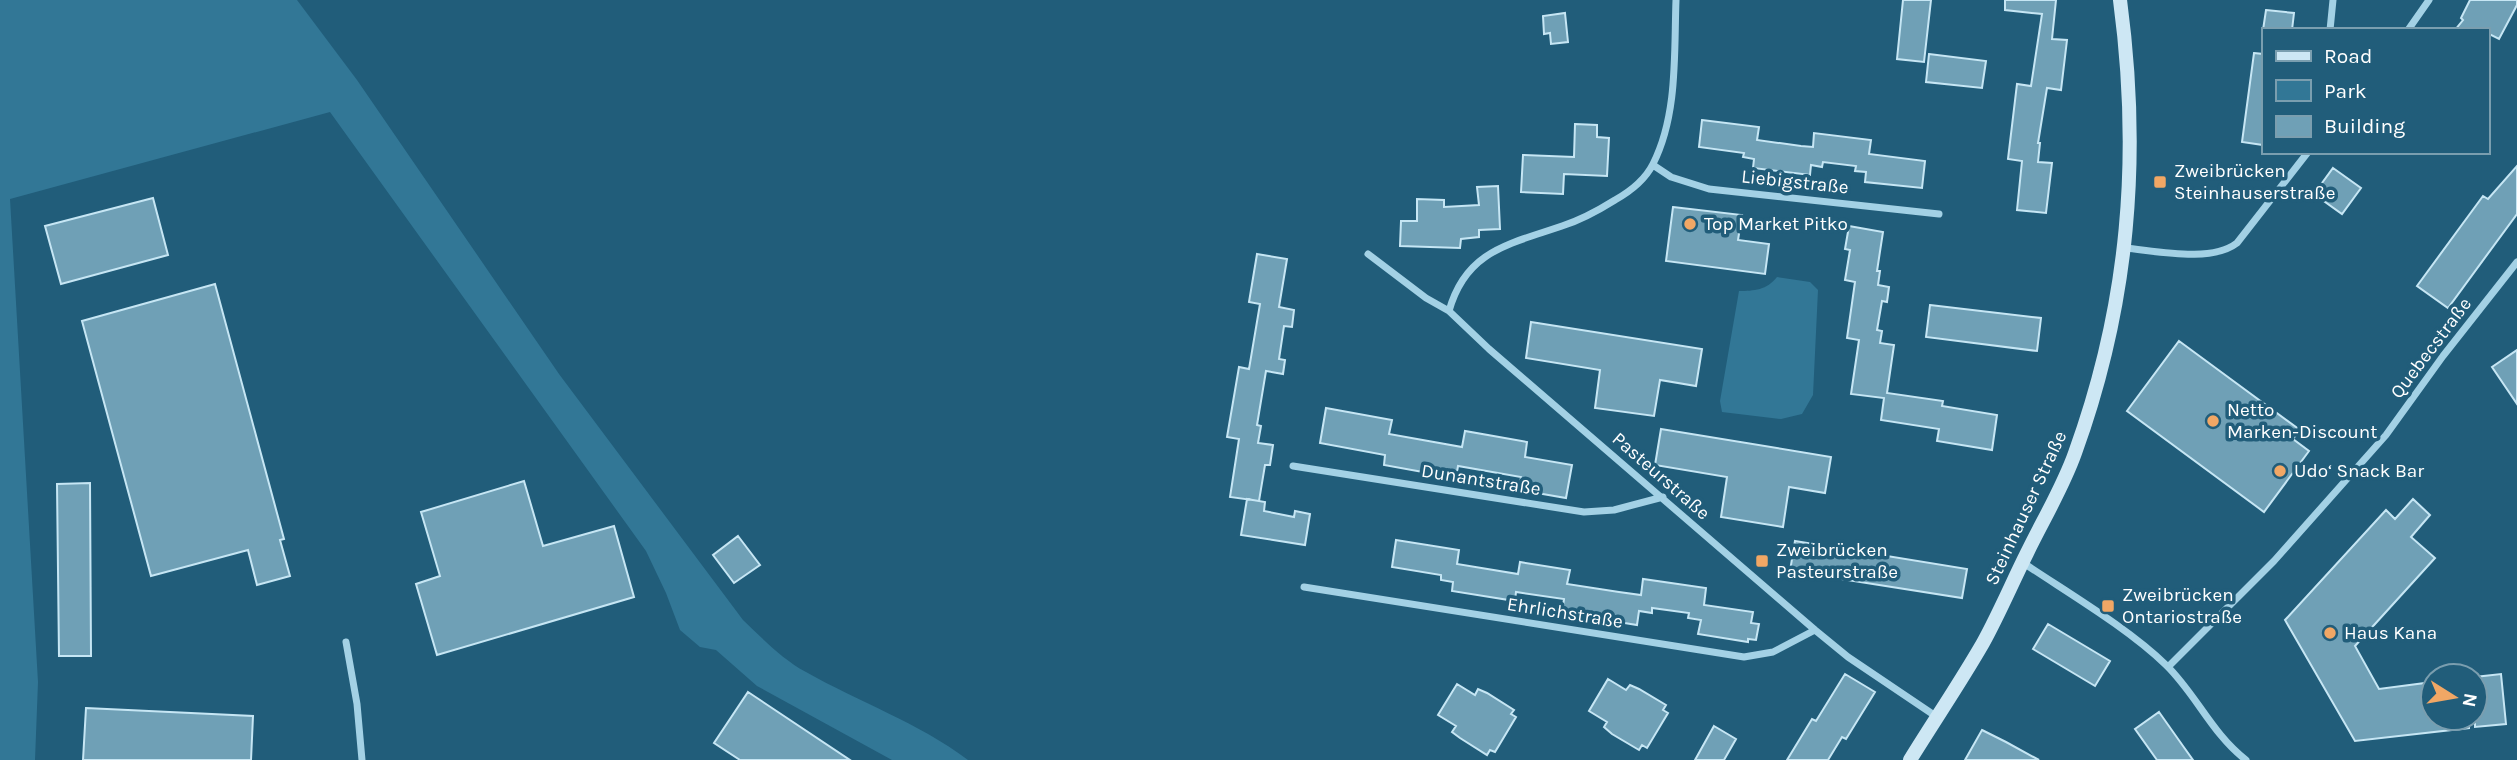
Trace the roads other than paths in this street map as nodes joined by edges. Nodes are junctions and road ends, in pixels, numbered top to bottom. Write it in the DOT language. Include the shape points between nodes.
graph roads {
  1 [pos="1676,0"];
  2 [pos="2120,0"];
  3 [pos="2333,0"];
  4 [pos="2429,0"];
  5 [pos="2330,28"];
  6 [pos="2409,28"];
  7 [pos="2306,154"];
  8 [pos="1653,165"];
  9 [pos="1939,214"];
  10 [pos="2125,248"];
  11 [pos="1368,254"];
  12 [pos="2517,262"];
  13 [pos="1449,311"];
  14 [pos="1293,466"];
  15 [pos="1663,497"];
  16 [pos="2022,562"];
  17 [pos="1304,587"];
  18 [pos="1815,630"];
  19 [pos="346,642"];
  20 [pos="2168,667"];
  21 [pos="1937,717"];
  22 [pos="362,760"];
  23 [pos="1910,760"];
  24 [pos="2245,760"];
  1 -- 8 [label="street" via="1668,119"];
  2 -- 10 [label="main road, Steinhauser Straße" via="2131,168"];
  3 -- 5 [label="street"];
  4 -- 6 [label="street"];
  7 -- 10 [label="street" via="2228,250 2197,254"];
  8 -- 9 [label="street, Liebigstraße" via="1671,177 1709,188"];
  8 -- 13 [label="street" via="1640,182 1600,209 1489,253 1468,270"];
  10 -- 16 [label="main road, Steinhauser Straße" via="2102,373 2074,456"];
  11 -- 13 [label="street, Pasteurstraße"];
  12 -- 20 [label="street, Quebecstraße" via="2386,435 2274,561"];
  13 -- 15 [label="street, Pasteurstraße"];
  14 -- 15 [label="street, Dunantstraße" via="1584,512 1614,510"];
  15 -- 18 [label="street, Pasteurstraße"];
  16 -- 20 [label="street"];
  16 -- 21 [label="main road, Steinhauser Straße" via="1983,642"];
  17 -- 18 [label="street, Ehrlichstraße" via="1744,657 1773,652"];
  18 -- 21 [label="street, Pasteurstraße"];
  19 -- 22 [label="street"];
  20 -- 24 [label="street" via="2217,732"];
  21 -- 23 [label="main road, Steinhauser Straße"];
}
